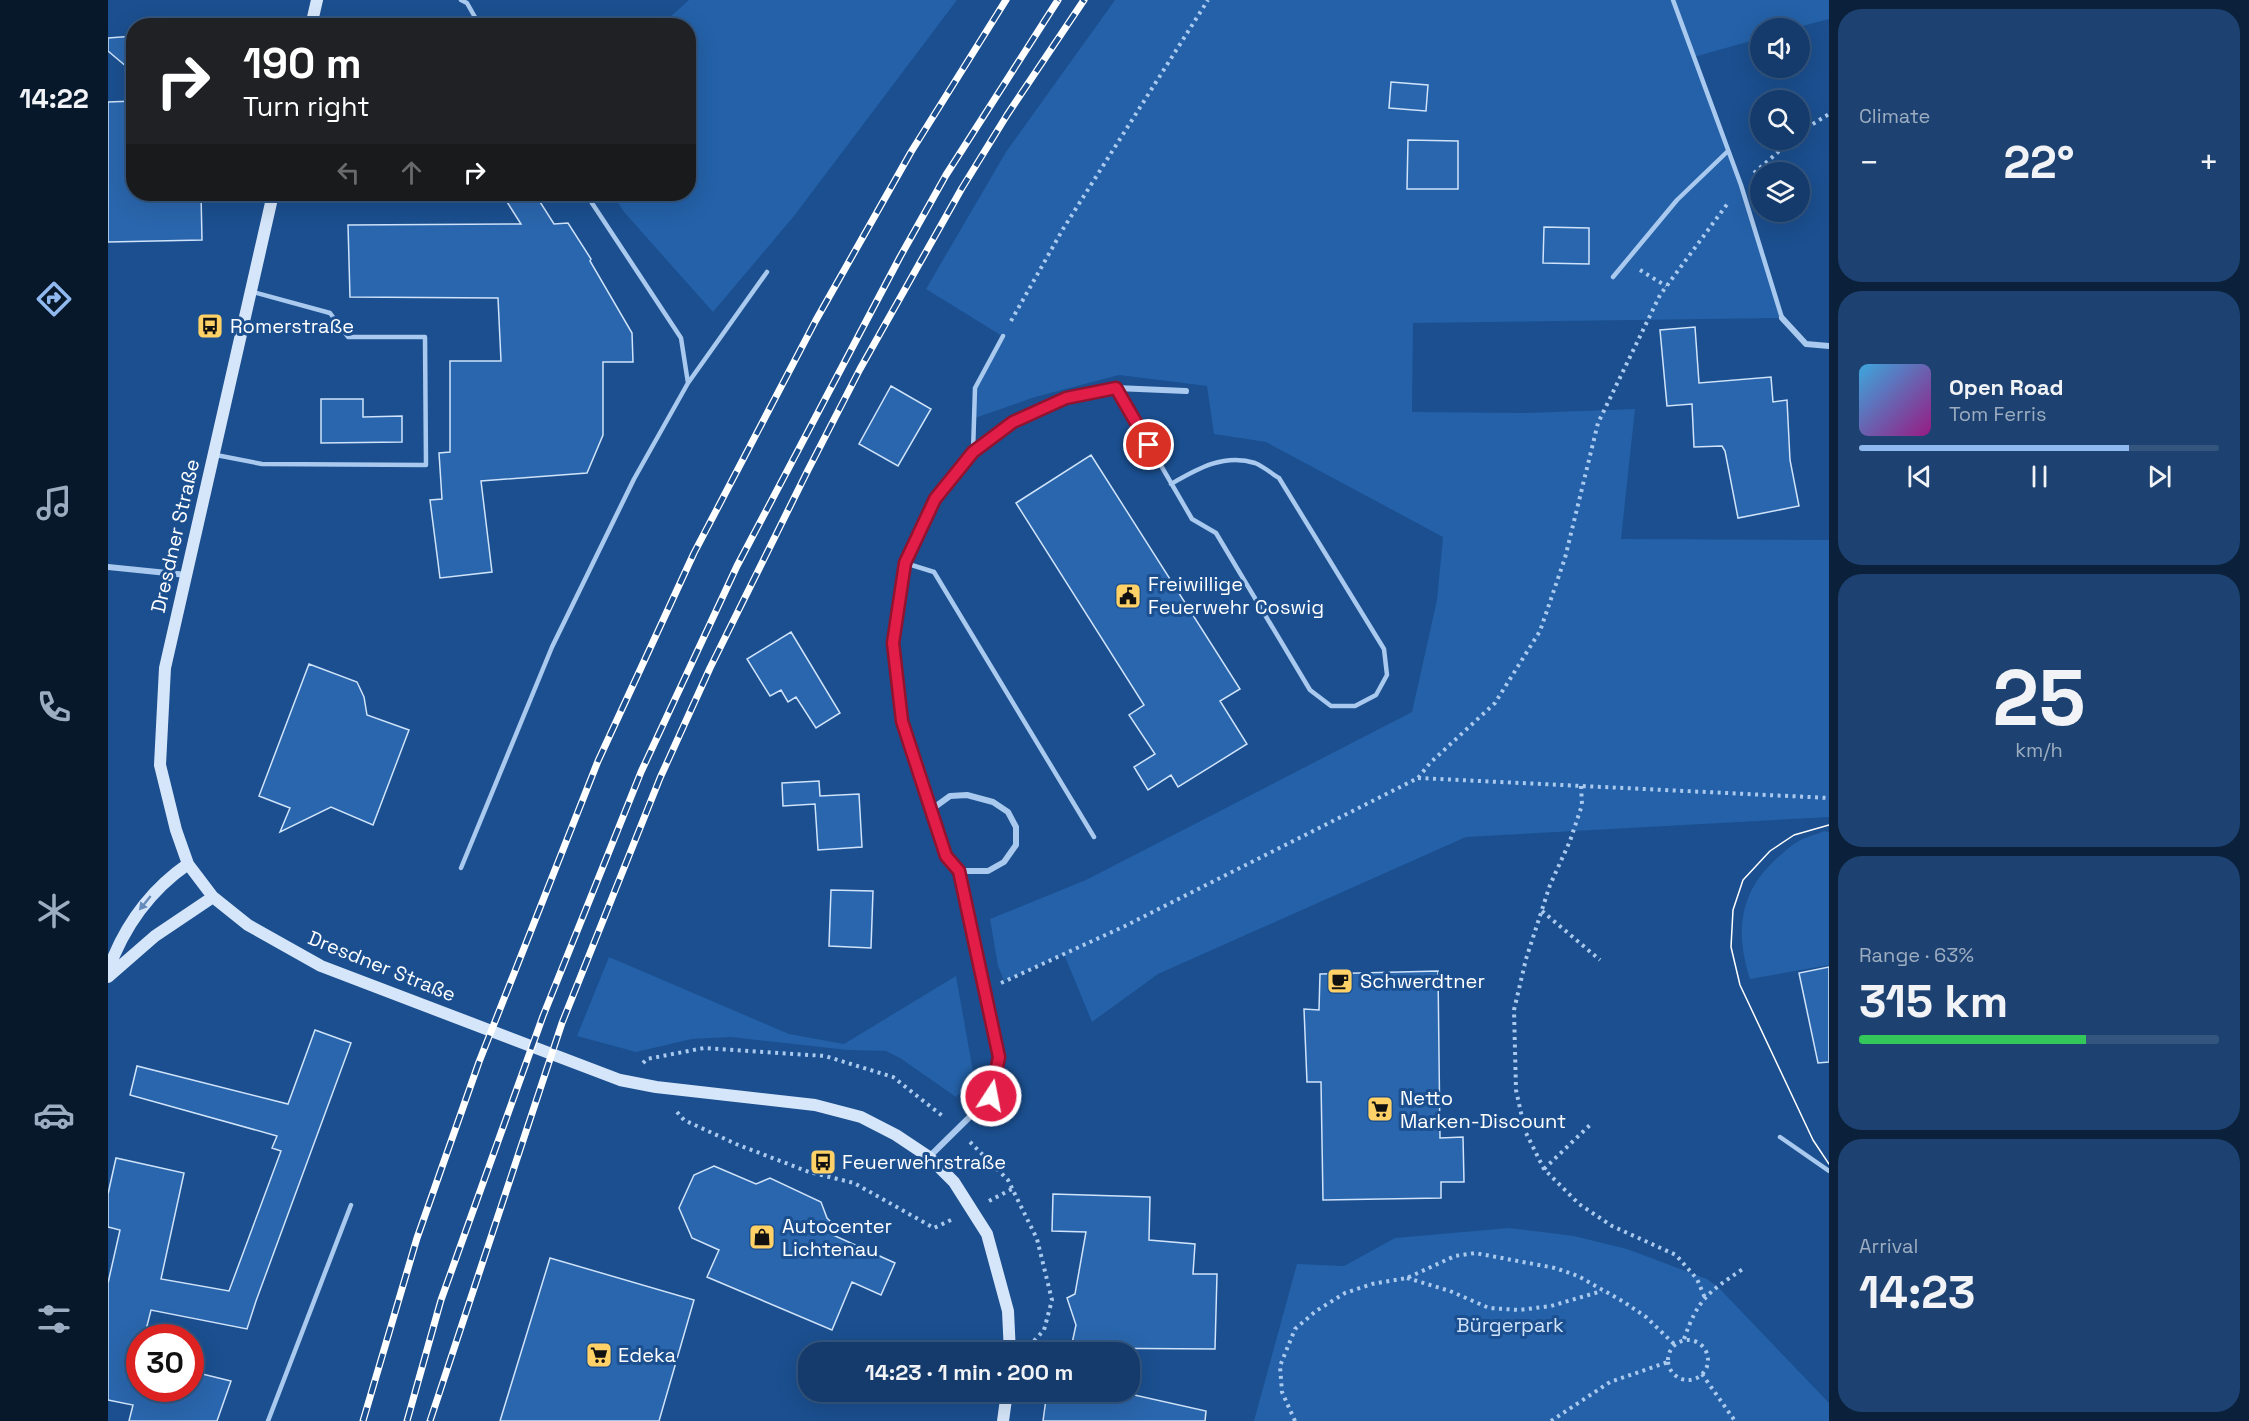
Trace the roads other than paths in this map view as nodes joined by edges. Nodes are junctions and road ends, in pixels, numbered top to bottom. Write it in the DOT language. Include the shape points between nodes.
graph roads {
  1 [pos="317,0"];
  2 [pos="461,0"];
  3 [pos="1673,0"];
  4 [pos="313,18"];
  5 [pos="475,18"];
  6 [pos="1728,151"];
  7 [pos="268,201"];
  8 [pos="591,201"];
  9 [pos="767,272"];
  10 [pos="1613,277"];
  11 [pos="250,291"];
  12 [pos="1782,318"];
  13 [pos="1003,336"];
  14 [pos="1829,346"];
  15 [pos="688,383"];
  16 [pos="1116,388"];
  17 [pos="1186,391"];
  18 [pos="973,452"];
  19 [pos="214,455"];
  20 [pos="1171,484"];
  21 [pos="905,563"];
  22 [pos="108,567"];
  23 [pos="187,575"];
  24 [pos="932,809"];
  25 [pos="1094,837"];
  26 [pos="188,864"];
  27 [pos="461,868"];
  28 [pos="959,871"];
  29 [pos="213,897"];
  30 [pos="108,971"];
  31 [pos="108,976"];
  32 [pos="1780,1137"];
  33 [pos="929,1157"];
  34 [pos="1829,1171"];
  35 [pos="351,1205"];
  36 [pos="1009,1342"];
  37 [pos="1006,1402"];
  38 [pos="268,1421"];
  39 [pos="1003,1421"];
  1 -- 4 [label="main road"];
  2 -- 5 [label="lane"];
  3 -- 6 [label="lane"];
  6 -- 10 [label="lane" via="1677,200"];
  6 -- 12 [label="lane"];
  7 -- 11 [label="main road, Dresdner Straße"];
  8 -- 15 [label="lane" via="681,338"];
  9 -- 15 [label="lane"];
  11 -- 19 [label="main road, Dresdner Straße"];
  11 -- 19 [label="lane" via="330,313 348,337 425,337 426,465 262,464"];
  12 -- 14 [label="street" via="1806,344"];
  13 -- 18 [label="lane" via="975,388"];
  15 -- 27 [label="lane" via="634,479 552,647"];
  16 -- 17 [label="street"];
  16 -- 18 [label="street" via="1066,398 1013,422"];
  16 -- 20 [label="lane"];
  18 -- 21 [label="street" via="935,499"];
  19 -- 23 [label="main road, Dresdner Straße"];
  20 -- 20 [label="lane" via="1192,519 1216,533 1310,690 1331,706 1355,706 1376,695 1387,675 1384,648 1279,478 1256,463 1231,459 1203,465"];
  21 -- 24 [label="street" via="893,643 902,721"];
  21 -- 25 [label="lane" via="934,572"];
  22 -- 23 [label="street"];
  23 -- 26 [label="main road, Dresdner Straße" via="165,668 160,765"];
  24 -- 28 [label="street" via="946,856"];
  24 -- 28 [label="street" via="950,796 966,795 993,802 1008,812 1016,828 1016,845 1004,862 988,871"];
  26 -- 29 [label="main road, Dresdner Straße"];
  26 -- 30 [label="main road, one-way" via="142,904 115,950"];
  28 -- 33 [label="street" via="999,1057 991,1096"];
  29 -- 31 [label="main road" via="155,936"];
  29 -- 33 [label="main road, Dresdner Straße" via="248,925 321,966 620,1080 814,1105 861,1117"];
  32 -- 34 [label="lane"];
  33 -- 36 [label="main road, Dresdner Straße" via="954,1182 987,1234 1008,1311"];
  35 -- 38 [label="lane"];
  37 -- 39 [label="main road"];
}
